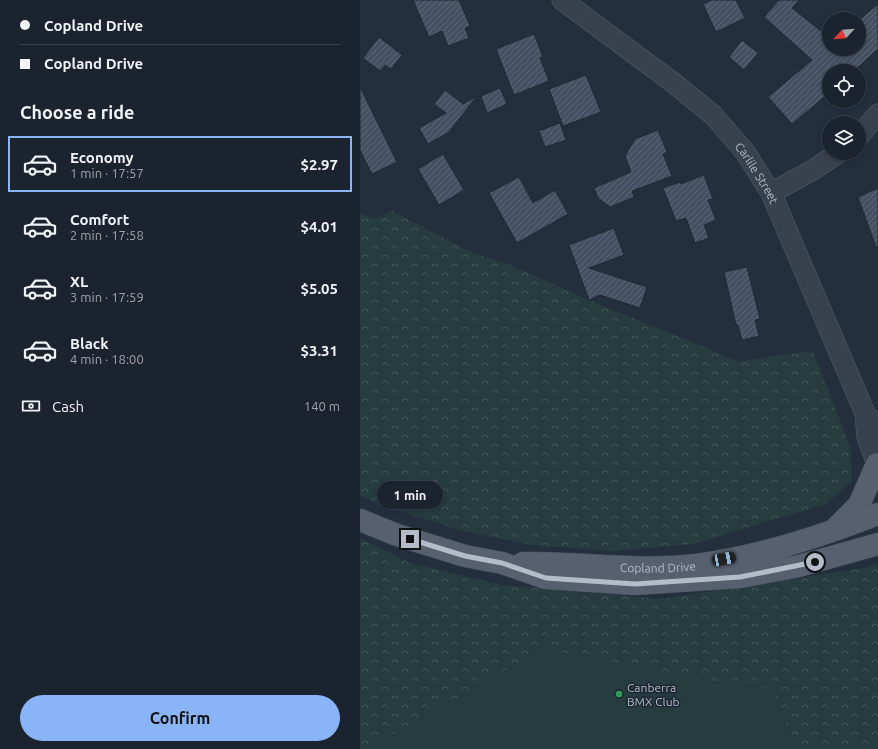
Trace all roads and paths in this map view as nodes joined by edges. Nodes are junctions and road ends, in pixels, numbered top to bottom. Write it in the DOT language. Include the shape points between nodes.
graph roads {
  1 [pos="562,0"];
  2 [pos="878,114"];
  3 [pos="866,128"];
  4 [pos="828,160"];
  5 [pos="771,193"];
  6 [pos="865,413"];
  7 [pos="878,429"];
  8 [pos="877,465"];
  9 [pos="878,514"];
  10 [pos="360,520"];
  11 [pos="831,532"];
  12 [pos="878,544"];
  13 [pos="547,570"];
  1 -- 5 [label="street, Carlile Street" via="676,84 713,115 745,152"];
  2 -- 3 [label="street"];
  4 -- 5 [label="street"];
  5 -- 6 [label="street, Carlile Street"];
  6 -- 7 [label="street, Carlile Street"];
  6 -- 8 [label="street, Carlile Street" via="867,437"];
  8 -- 11 [label="main road" via="859,504"];
  9 -- 11 [label="main road, Copland Drive"];
  10 -- 13 [label="main road, Copland Drive" via="397,535 465,556"];
  11 -- 13 [label="main road, Copland Drive" via="765,551 696,564"];
  12 -- 13 [label="main road, Copland Drive" via="799,566 740,577 635,584"];
}
